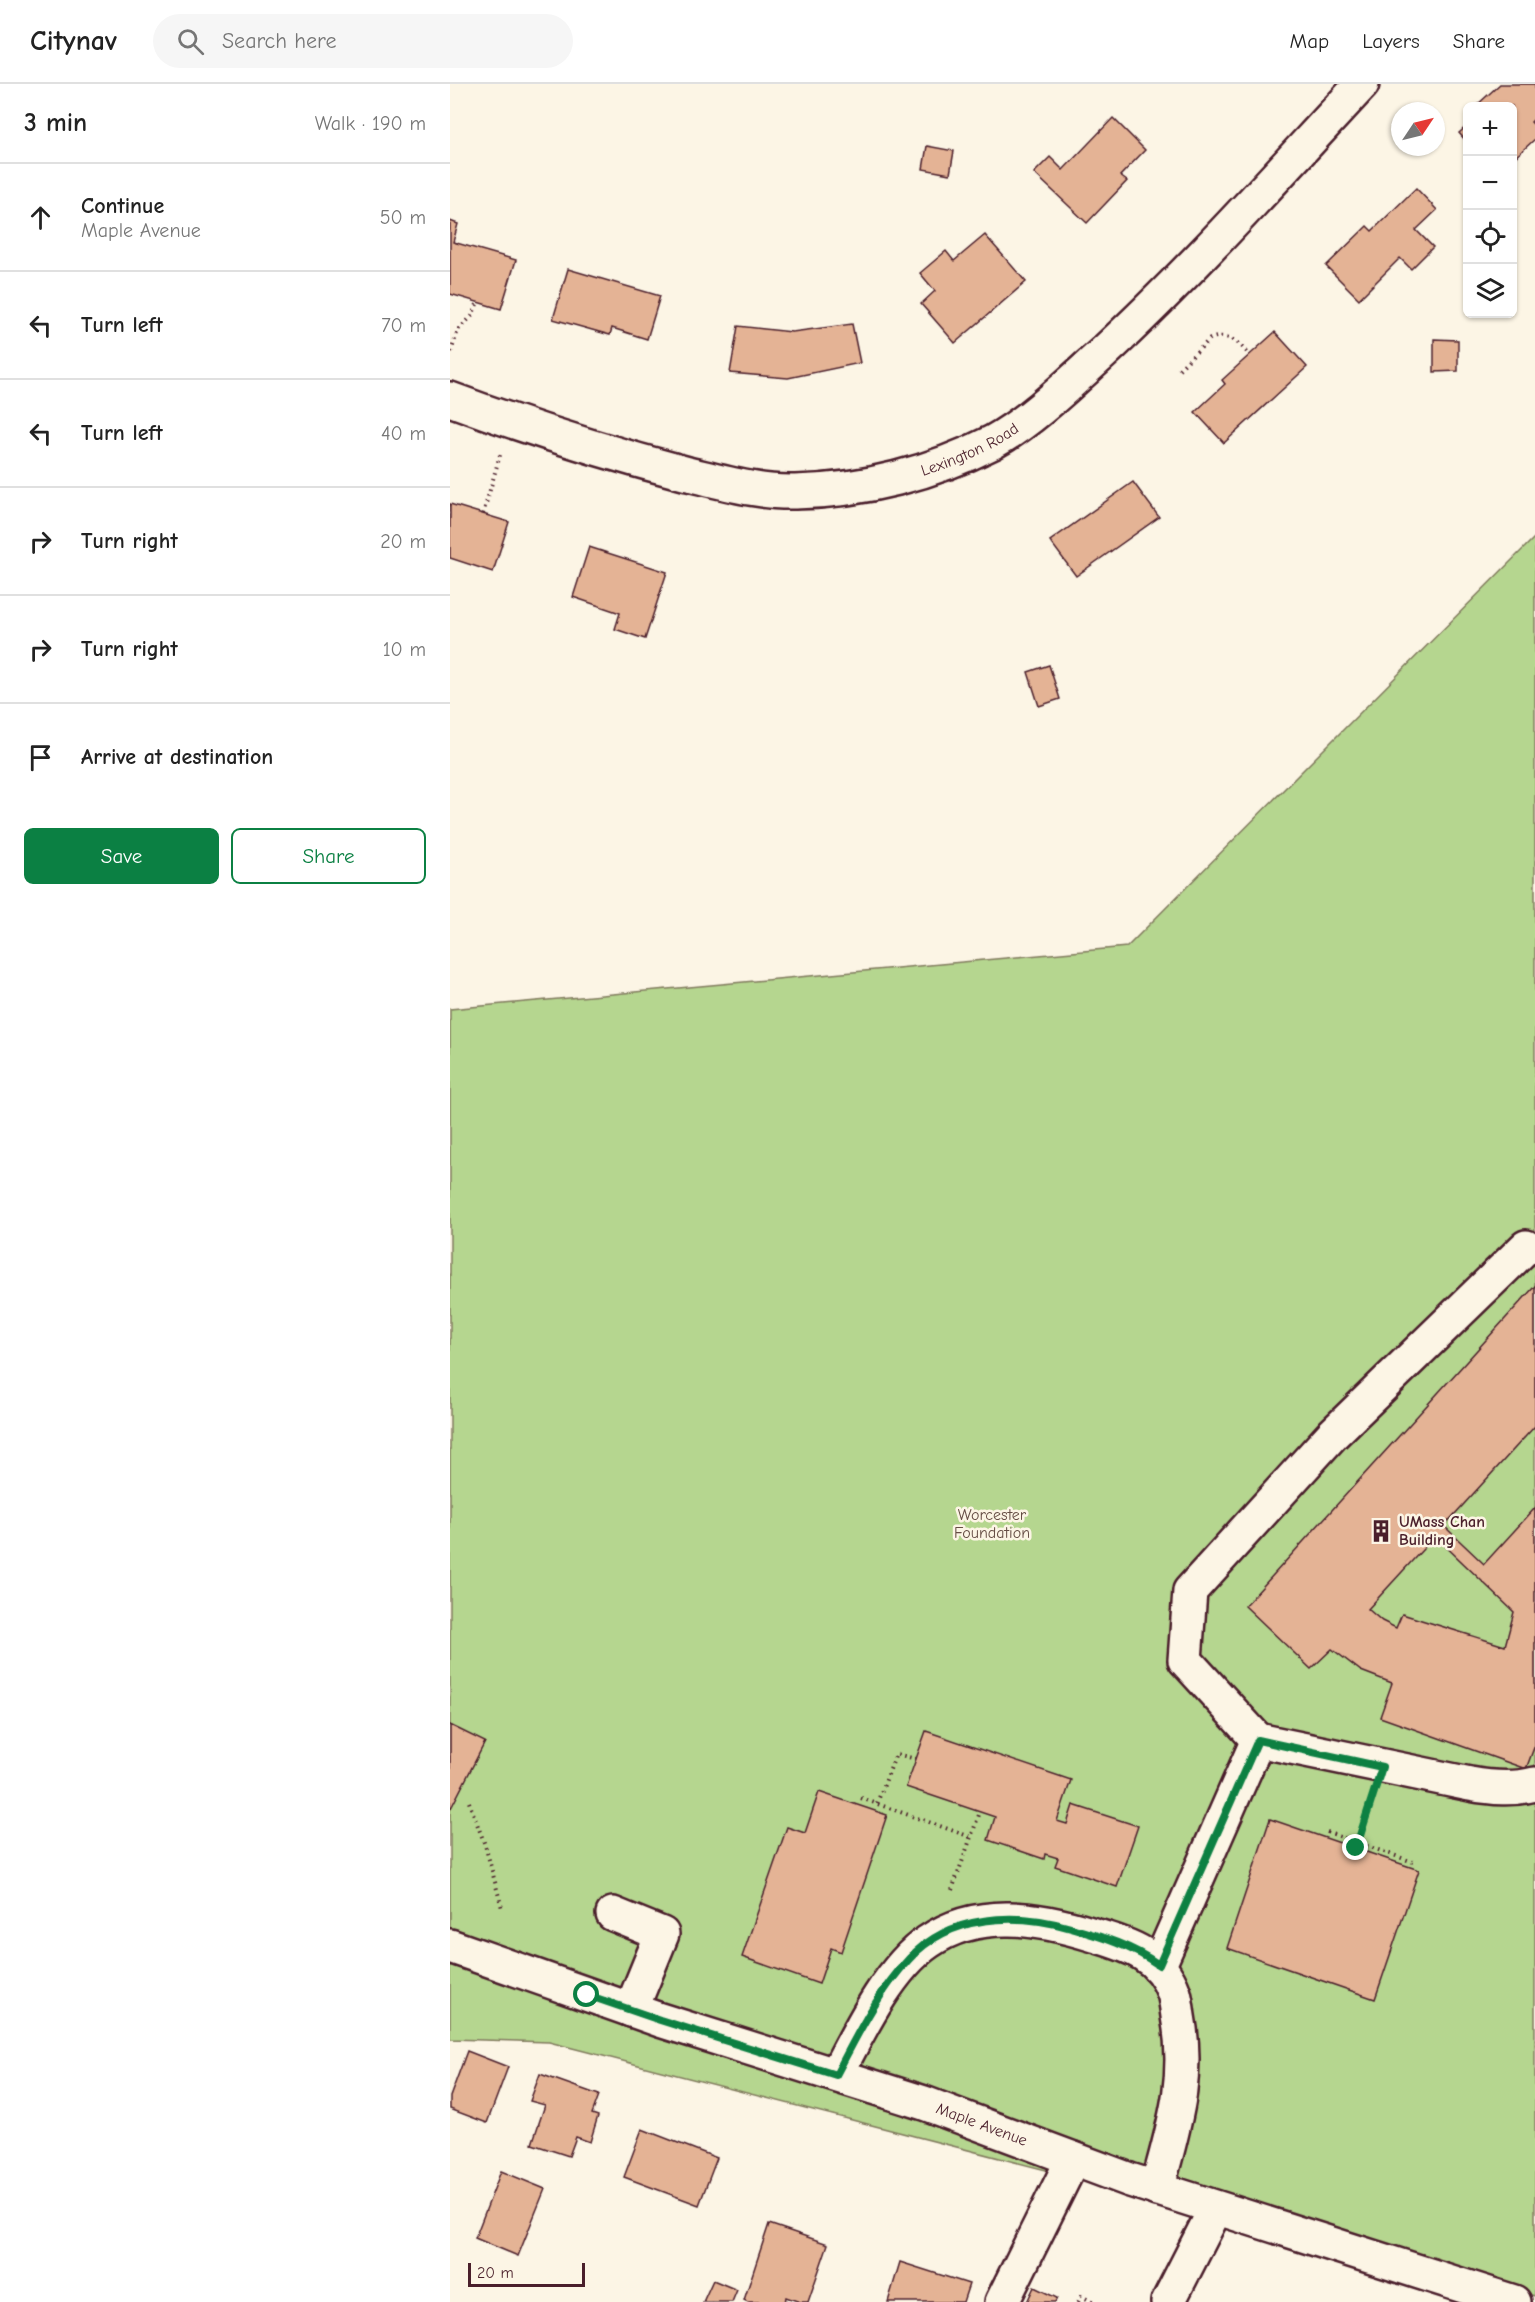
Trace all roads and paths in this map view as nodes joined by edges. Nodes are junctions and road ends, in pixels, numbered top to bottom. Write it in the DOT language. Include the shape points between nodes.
graph roads {
  1 [pos="1362,84"];
  2 [pos="478,302"];
  3 [pos="451,352"];
  4 [pos="1249,355"];
  5 [pos="1179,369"];
  6 [pos="450,399"];
  7 [pos="501,452"];
  8 [pos="483,514"];
  9 [pos="1526,1247"];
  10 [pos="1258,1740"];
  11 [pos="916,1759"];
  12 [pos="1382,1767"];
  13 [pos="1535,1784"];
  14 [pos="861,1798"];
  15 [pos="469,1802"];
  16 [pos="877,1803"];
  17 [pos="980,1812"];
  18 [pos="1327,1832"];
  19 [pos="971,1837"];
  20 [pos="1358,1842"];
  21 [pos="1356,1848"];
  22 [pos="1413,1862"];
  23 [pos="502,1908"];
  24 [pos="613,1914"];
  25 [pos="934,1939"];
  26 [pos="450,1946"];
  27 [pos="1159,1965"];
  28 [pos="631,2010"];
  29 [pos="836,2075"];
  30 [pos="1073,2159"];
  31 [pos="1157,2189"];
  32 [pos="1216,2208"];
  33 [pos="1002,2302"];
  34 [pos="1078,2302"];
  35 [pos="1093,2302"];
  36 [pos="1168,2302"];
  37 [pos="1514,2302"];
  1 -- 6 [label="street, Lexington Road" via="1142,316 1084,370 994,441 933,468 865,486 793,493 747,488 595,448"];
  2 -- 3 [label="path" via="472,316 458,330"];
  4 -- 5 [label="path" via="1233,339 1215,336"];
  7 -- 8 [label="path"];
  9 -- 10 [label="street" via="1333,1434 1190,1591 1185,1660"];
  10 -- 12 [label="street"];
  10 -- 27 [label="street"];
  11 -- 16 [label="path" via="896,1754"];
  12 -- 13 [label="street" via="1496,1788"];
  12 -- 20 [label="path"];
  14 -- 16 [label="path"];
  15 -- 23 [label="path"];
  16 -- 19 [label="path"];
  17 -- 19 [label="path"];
  18 -- 20 [label="path"];
  19 -- 25 [label="path"];
  20 -- 21 [label="path"];
  20 -- 22 [label="path"];
  24 -- 28 [label="street" via="662,1934"];
  25 -- 27 [label="street" via="974,1922 1027,1918 1113,1941 1138,1950"];
  25 -- 29 [label="street" via="909,1959 891,1981"];
  26 -- 28 [label="street, Maple Avenue"];
  27 -- 31 [label="street" via="1174,1994 1183,2064 1179,2106"];
  28 -- 29 [label="street, Maple Avenue"];
  29 -- 30 [label="street, Maple Avenue" via="924,2103"];
  30 -- 31 [label="street, Maple Avenue"];
  30 -- 33 [label="street"];
  31 -- 32 [label="street, Maple Avenue"];
  32 -- 36 [label="street"];
  32 -- 37 [label="street, Maple Avenue"];
  34 -- 35 [label="path" via="1081,2296"];
}
